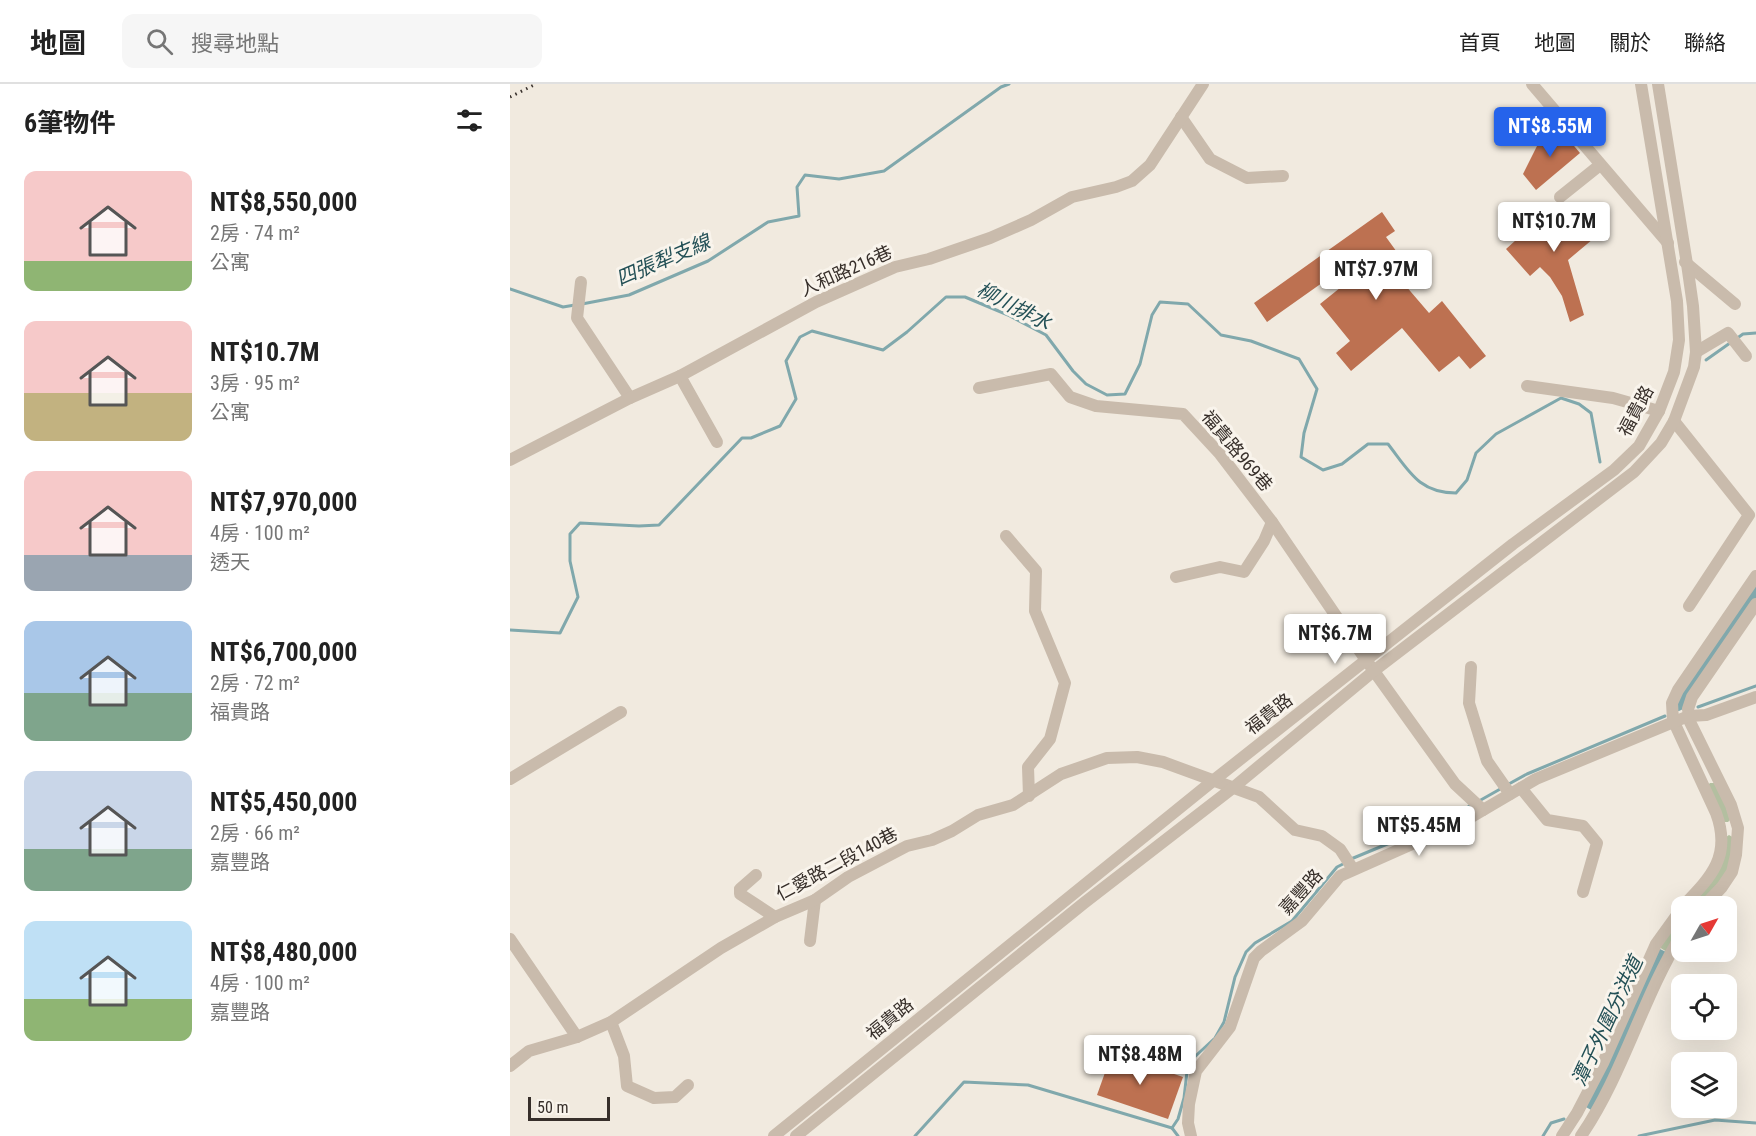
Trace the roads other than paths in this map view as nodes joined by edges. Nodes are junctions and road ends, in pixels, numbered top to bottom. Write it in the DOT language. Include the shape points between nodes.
graph roads {
  1 [pos="1203,84"];
  2 [pos="1532,84"];
  3 [pos="1641,84"];
  4 [pos="1658,84"];
  5 [pos="1181,117"];
  6 [pos="1600,165"];
  7 [pos="1283,176"];
  8 [pos="1560,197"];
  9 [pos="1668,243"];
  10 [pos="1688,264"];
  11 [pos="581,282"];
  12 [pos="1735,304"];
  13 [pos="1696,352"];
  14 [pos="1746,356"];
  15 [pos="680,376"];
  16 [pos="1527,386"];
  17 [pos="979,388"];
  18 [pos="630,398"];
  19 [pos="1659,411"];
  20 [pos="1674,421"];
  21 [pos="717,442"];
  22 [pos="510,460"];
  23 [pos="1272,522"];
  24 [pos="1006,536"];
  25 [pos="1756,576"];
  26 [pos="1176,577"];
  27 [pos="1756,604"];
  28 [pos="1689,606"];
  29 [pos="1366,660"];
  30 [pos="1471,668"];
  31 [pos="1375,670"];
  32 [pos="1756,697"];
  33 [pos="621,712"];
  34 [pos="1689,716"];
  35 [pos="1673,722"];
  36 [pos="510,779"];
  37 [pos="1214,780"];
  38 [pos="1234,787"];
  39 [pos="1515,791"];
  40 [pos="1029,796"];
  41 [pos="1483,810"];
  42 [pos="1737,826"];
  43 [pos="1721,830"];
  44 [pos="1353,869"];
  45 [pos="756,875"];
  46 [pos="1583,892"];
  47 [pos="1692,896"];
  48 [pos="1713,896"];
  49 [pos="815,900"];
  50 [pos="775,917"];
  51 [pos="1671,923"];
  52 [pos="510,939"];
  53 [pos="810,941"];
  54 [pos="1671,951"];
  55 [pos="611,1022"];
  56 [pos="577,1037"];
  57 [pos="510,1066"];
  58 [pos="688,1085"];
  59 [pos="1574,1119"];
  60 [pos="1584,1131"];
  61 [pos="774,1136"];
  62 [pos="795,1136"];
  63 [pos="1191,1136"];
  64 [pos="1562,1136"];
  1 -- 5 [label="street, 人和路216巷"];
  2 -- 6 [label="street"];
  3 -- 9 [label="street, 福貴路"];
  4 -- 10 [label="street, 福貴路"];
  5 -- 7 [label="street" via="1210,159 1247,178"];
  5 -- 15 [label="street, 人和路216巷" via="1150,165 1132,182 1072,197 990,238 895,267 816,302"];
  6 -- 8 [label="street"];
  6 -- 9 [label="street"];
  9 -- 10 [label="street"];
  9 -- 19 [label="street, 福貴路" via="1679,340 1674,372"];
  10 -- 12 [label="street"];
  10 -- 13 [label="street, 福貴路"];
  11 -- 18 [label="street" via="577,318"];
  13 -- 14 [label="street" via="1728,333"];
  13 -- 20 [label="street, 福貴路"];
  15 -- 18 [label="street, 人和路216巷"];
  15 -- 21 [label="street"];
  16 -- 19 [label="street" via="1613,398"];
  17 -- 23 [label="street, 福貴路969巷" via="1051,374 1070,397 1096,406 1183,414 1220,454"];
  18 -- 22 [label="street, 人和路216巷"];
  19 -- 29 [label="street, 福貴路" via="1639,446 1614,470"];
  20 -- 28 [label="street" via="1749,515"];
  20 -- 31 [label="street, 福貴路" via="1661,443 1634,472"];
  23 -- 26 [label="street" via="1244,572 1220,567"];
  23 -- 29 [label="street, 福貴路969巷"];
  24 -- 40 [label="street" via="1036,571 1035,611 1065,683 1050,739 1028,766"];
  25 -- 35 [label="street" via="1677,690 1671,710"];
  27 -- 34 [label="street" via="1689,701"];
  29 -- 31 [label="street, 福貴路969巷"];
  29 -- 37 [label="street, 福貴路"];
  30 -- 39 [label="street" via="1469,703 1488,761"];
  31 -- 38 [label="street, 福貴路"];
  31 -- 41 [label="street, 福貴路969巷" via="1455,784"];
  32 -- 34 [label="street, 嘉豐路"];
  33 -- 36 [label="street"];
  34 -- 35 [label="street, 嘉豐路"];
  34 -- 42 [label="street"];
  35 -- 39 [label="street, 嘉豐路"];
  35 -- 43 [label="street"];
  37 -- 38 [label="street, 仁愛路二段140巷"];
  37 -- 40 [label="street, 仁愛路二段140巷" via="1154,760 1107,758 1061,774"];
  37 -- 61 [label="street, 福貴路"];
  38 -- 44 [label="street, 仁愛路二段140巷" via="1259,797 1294,830 1322,836 1340,849"];
  38 -- 62 [label="street, 福貴路"];
  39 -- 41 [label="street, 嘉豐路"];
  39 -- 46 [label="street" via="1547,820 1583,826 1597,843"];
  40 -- 49 [label="street, 仁愛路二段140巷" via="978,815 942,836 907,846 848,877"];
  41 -- 44 [label="street, 嘉豐路"];
  42 -- 43 [label="street"];
  42 -- 48 [label="street" via="1732,872"];
  43 -- 47 [label="street" via="1715,868"];
  44 -- 63 [label="street, 嘉豐路" via="1333,883 1302,921 1254,958 1230,1027 1196,1071 1189,1104"];
  45 -- 50 [label="street" via="740,889 740,894"];
  49 -- 50 [label="street, 仁愛路二段140巷"];
  49 -- 53 [label="street"];
  50 -- 55 [label="street, 仁愛路二段140巷" via="721,948"];
  51 -- 59 [label="street" via="1653,950"];
  52 -- 56 [label="street"];
  54 -- 60 [label="street" via="1624,1057"];
  55 -- 56 [label="street, 仁愛路二段140巷"];
  55 -- 58 [label="street" via="624,1056 627,1086 654,1098 675,1097"];
  56 -- 57 [label="street, 仁愛路二段140巷" via="529,1051"];
  59 -- 60 [label="street"];
  59 -- 64 [label="street"];
}
